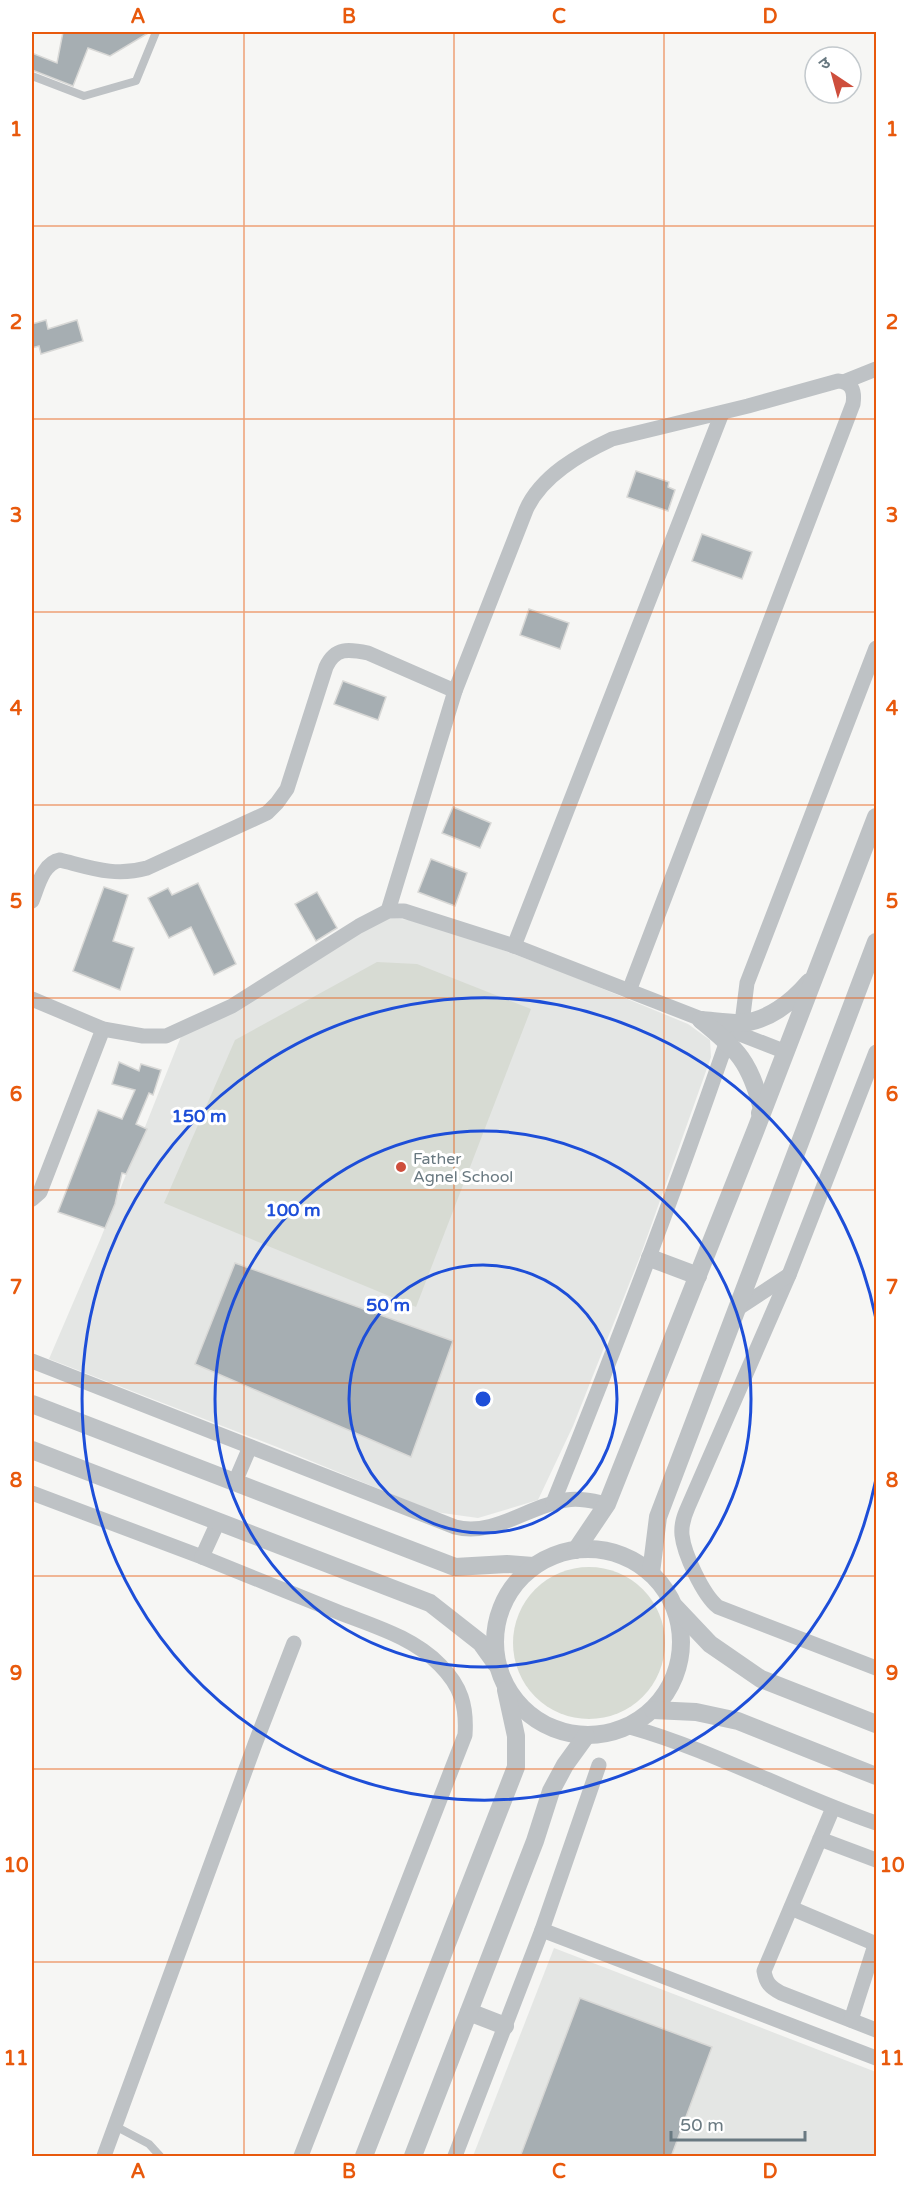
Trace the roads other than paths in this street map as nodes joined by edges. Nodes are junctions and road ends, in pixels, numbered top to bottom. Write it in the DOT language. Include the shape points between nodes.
graph roads {
  1 [pos="156,32"];
  2 [pos="32,76"];
  3 [pos="876,369"];
  4 [pos="846,381"];
  5 [pos="722,413"];
  6 [pos="876,648"];
  7 [pos="455,691"];
  8 [pos="876,817"];
  9 [pos="32,901"];
  10 [pos="388,911"];
  11 [pos="876,942"];
  12 [pos="514,946"];
  13 [pos="817,973"];
  14 [pos="629,991"];
  15 [pos="32,999"];
  16 [pos="701,1020"];
  17 [pos="742,1023"];
  18 [pos="103,1029"];
  19 [pos="727,1041"];
  20 [pos="786,1052"];
  21 [pos="876,1052"];
  22 [pos="756,1129"];
  23 [pos="32,1199"];
  24 [pos="650,1258"];
  25 [pos="789,1275"];
  26 [pos="698,1276"];
  27 [pos="737,1310"];
  28 [pos="32,1361"];
  29 [pos="32,1404"];
  30 [pos="250,1447"];
  31 [pos="32,1450"];
  32 [pos="236,1482"];
  33 [pos="32,1493"];
  34 [pos="553,1503"];
  35 [pos="607,1504"];
  36 [pos="218,1522"];
  37 [pos="576,1550"];
  38 [pos="202,1557"];
  39 [pos="533,1566"];
  40 [pos="651,1573"];
  41 [pos="674,1605"];
  42 [pos="294,1643"];
  43 [pos="496,1664"];
  44 [pos="876,1668"];
  45 [pos="506,1690"];
  46 [pos="652,1710"];
  47 [pos="876,1724"];
  48 [pos="630,1726"];
  49 [pos="586,1736"];
  50 [pos="599,1765"];
  51 [pos="876,1776"];
  52 [pos="833,1808"];
  53 [pos="876,1823"];
  54 [pos="820,1839"];
  55 [pos="876,1860"];
  56 [pos="791,1908"];
  57 [pos="542,1930"];
  58 [pos="876,1943"];
  59 [pos="469,2012"];
  60 [pos="850,2020"];
  61 [pos="506,2026"];
  62 [pos="876,2030"];
  63 [pos="876,2058"];
  64 [pos="115,2126"];
  65 [pos="104,2157"];
  66 [pos="160,2157"];
  67 [pos="301,2157"];
  68 [pos="364,2157"];
  69 [pos="413,2157"];
  70 [pos="455,2157"];
  1 -- 2 [label="lane" via="136,81 84,96"];
  3 -- 4 [label="street"];
  4 -- 5 [label="street"];
  4 -- 14 [label="street" via="854,404"];
  5 -- 7 [label="street" via="612,439 593,448 538,489 526,510"];
  5 -- 12 [label="street"];
  6 -- 17 [label="street" via="747,983"];
  7 -- 9 [label="street" via="368,653 339,652 326,667 287,789 267,813 131,872 116,873 52,861"];
  7 -- 10 [label="street"];
  8 -- 13 [label="street"];
  10 -- 12 [label="street" via="427,917"];
  10 -- 18 [label="street" via="232,1006 166,1036"];
  11 -- 27 [label="street"];
  12 -- 14 [label="street"];
  13 -- 17 [label="street" via="783,1007"];
  13 -- 20 [label="street"];
  14 -- 16 [label="street"];
  15 -- 18 [label="street"];
  16 -- 17 [label="street"];
  16 -- 19 [label="street"];
  16 -- 20 [label="street"];
  18 -- 23 [label="street" via="40,1192"];
  19 -- 22 [label="street" via="755,1081 762,1108"];
  19 -- 24 [label="street"];
  20 -- 22 [label="street"];
  21 -- 25 [label="street"];
  22 -- 26 [label="street"];
  24 -- 26 [label="street"];
  24 -- 34 [label="street"];
  25 -- 27 [label="street"];
  25 -- 44 [label="street" via="683,1519 685,1549 718,1607"];
  26 -- 35 [label="street"];
  27 -- 40 [label="street" via="658,1517"];
  28 -- 30 [label="street"];
  29 -- 32 [label="street"];
  30 -- 32 [label="street"];
  30 -- 34 [label="street" via="468,1530 484,1529"];
  31 -- 36 [label="street"];
  32 -- 39 [label="street" via="454,1566"];
  33 -- 38 [label="street"];
  34 -- 35 [label="street" via="588,1499"];
  35 -- 37 [label="street"];
  36 -- 38 [label="street"];
  36 -- 43 [label="street" via="430,1603 481,1643"];
  37 -- 39 [label="street"];
  37 -- 40 [label="street" via="616,1553"];
  38 -- 67 [label="street" via="405,1639 439,1663 450,1676 466,1713 465,1735"];
  39 -- 43 [label="street" via="508,1593 498,1619"];
  40 -- 41 [label="street"];
  41 -- 46 [label="street" via="681,1633 680,1661 670,1688"];
  41 -- 47 [label="street" via="710,1644 761,1679"];
  42 -- 64 [label="street"];
  43 -- 45 [label="street"];
  45 -- 49 [label="street" via="540,1724"];
  45 -- 68 [label="street" via="516,1736 516,1767"];
  46 -- 48 [label="street"];
  46 -- 51 [label="street" via="696,1712 738,1721"];
  48 -- 49 [label="street"];
  48 -- 52 [label="street" via="684,1744"];
  49 -- 59 [label="street" via="551,1791"];
  50 -- 57 [label="street"];
  52 -- 53 [label="street"];
  52 -- 54 [label="street"];
  54 -- 55 [label="street"];
  54 -- 56 [label="street"];
  56 -- 58 [label="street"];
  56 -- 60 [label="street" via="764,1971 766,1980 781,1993"];
  57 -- 61 [label="street"];
  57 -- 63 [label="street"];
  58 -- 60 [label="street"];
  59 -- 61 [label="street"];
  59 -- 69 [label="street"];
  60 -- 62 [label="street"];
  61 -- 70 [label="street"];
  64 -- 65 [label="street"];
  64 -- 66 [label="lane" via="149,2144"];
}
